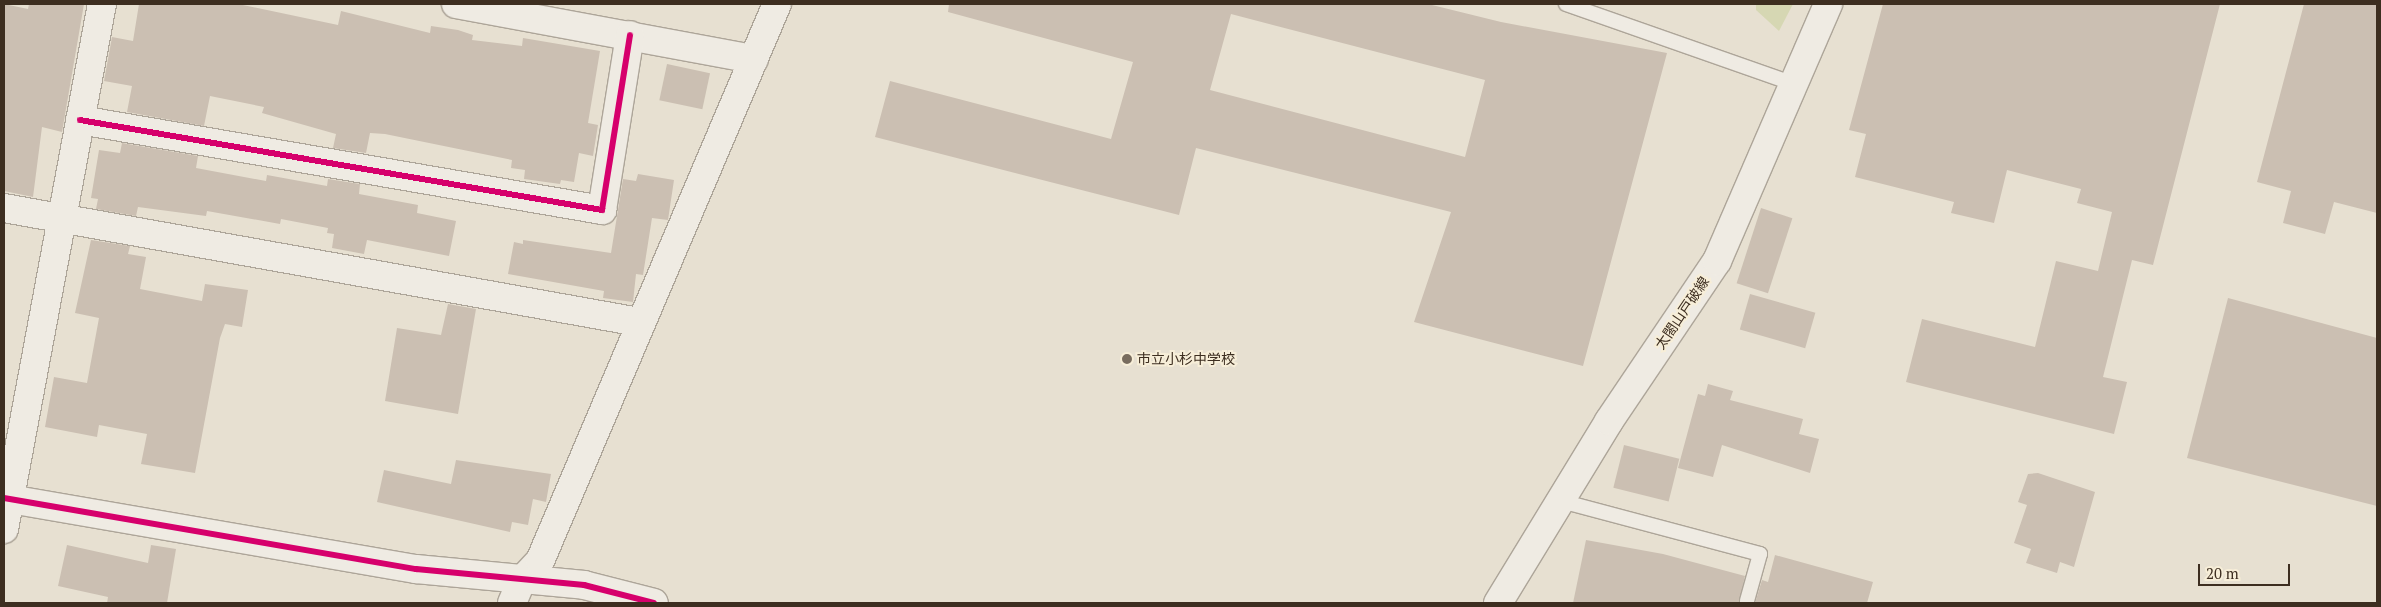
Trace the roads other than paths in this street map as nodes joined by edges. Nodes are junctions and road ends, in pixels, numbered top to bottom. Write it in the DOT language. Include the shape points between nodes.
graph roads {
  1 [pos="102,4"];
  2 [pos="462,4"];
  3 [pos="776,4"];
  4 [pos="1566,4"];
  5 [pos="1828,4"];
  6 [pos="630,35"];
  7 [pos="754,59"];
  8 [pos="1794,84"];
  9 [pos="80,120"];
  10 [pos="4,208"];
  11 [pos="61,219"];
  12 [pos="639,322"];
  13 [pos="6,498"];
  14 [pos="1561,501"];
  15 [pos="4,529"];
  16 [pos="517,592"];
  17 [pos="1747,601"];
  18 [pos="654,603"];
  19 [pos="1498,603"];
  1 -- 9 [label="street"];
  2 -- 6 [label="street"];
  3 -- 7 [label="street"];
  4 -- 8 [label="lane"];
  5 -- 8 [label="street, 太閤山戸破線"];
  6 -- 7 [label="street"];
  6 -- 9 [label="street" via="602,210"];
  7 -- 12 [label="street"];
  8 -- 14 [label="street, 太閤山戸破線" via="1717,261"];
  9 -- 11 [label="street"];
  10 -- 11 [label="street"];
  11 -- 12 [label="street"];
  11 -- 13 [label="street"];
  12 -- 16 [label="street" via="540,561"];
  13 -- 15 [label="street"];
  13 -- 16 [label="street" via="416,569"];
  14 -- 17 [label="lane" via="1760,554"];
  14 -- 19 [label="street, 太閤山戸破線"];
  16 -- 18 [label="street" via="584,585"];
}
